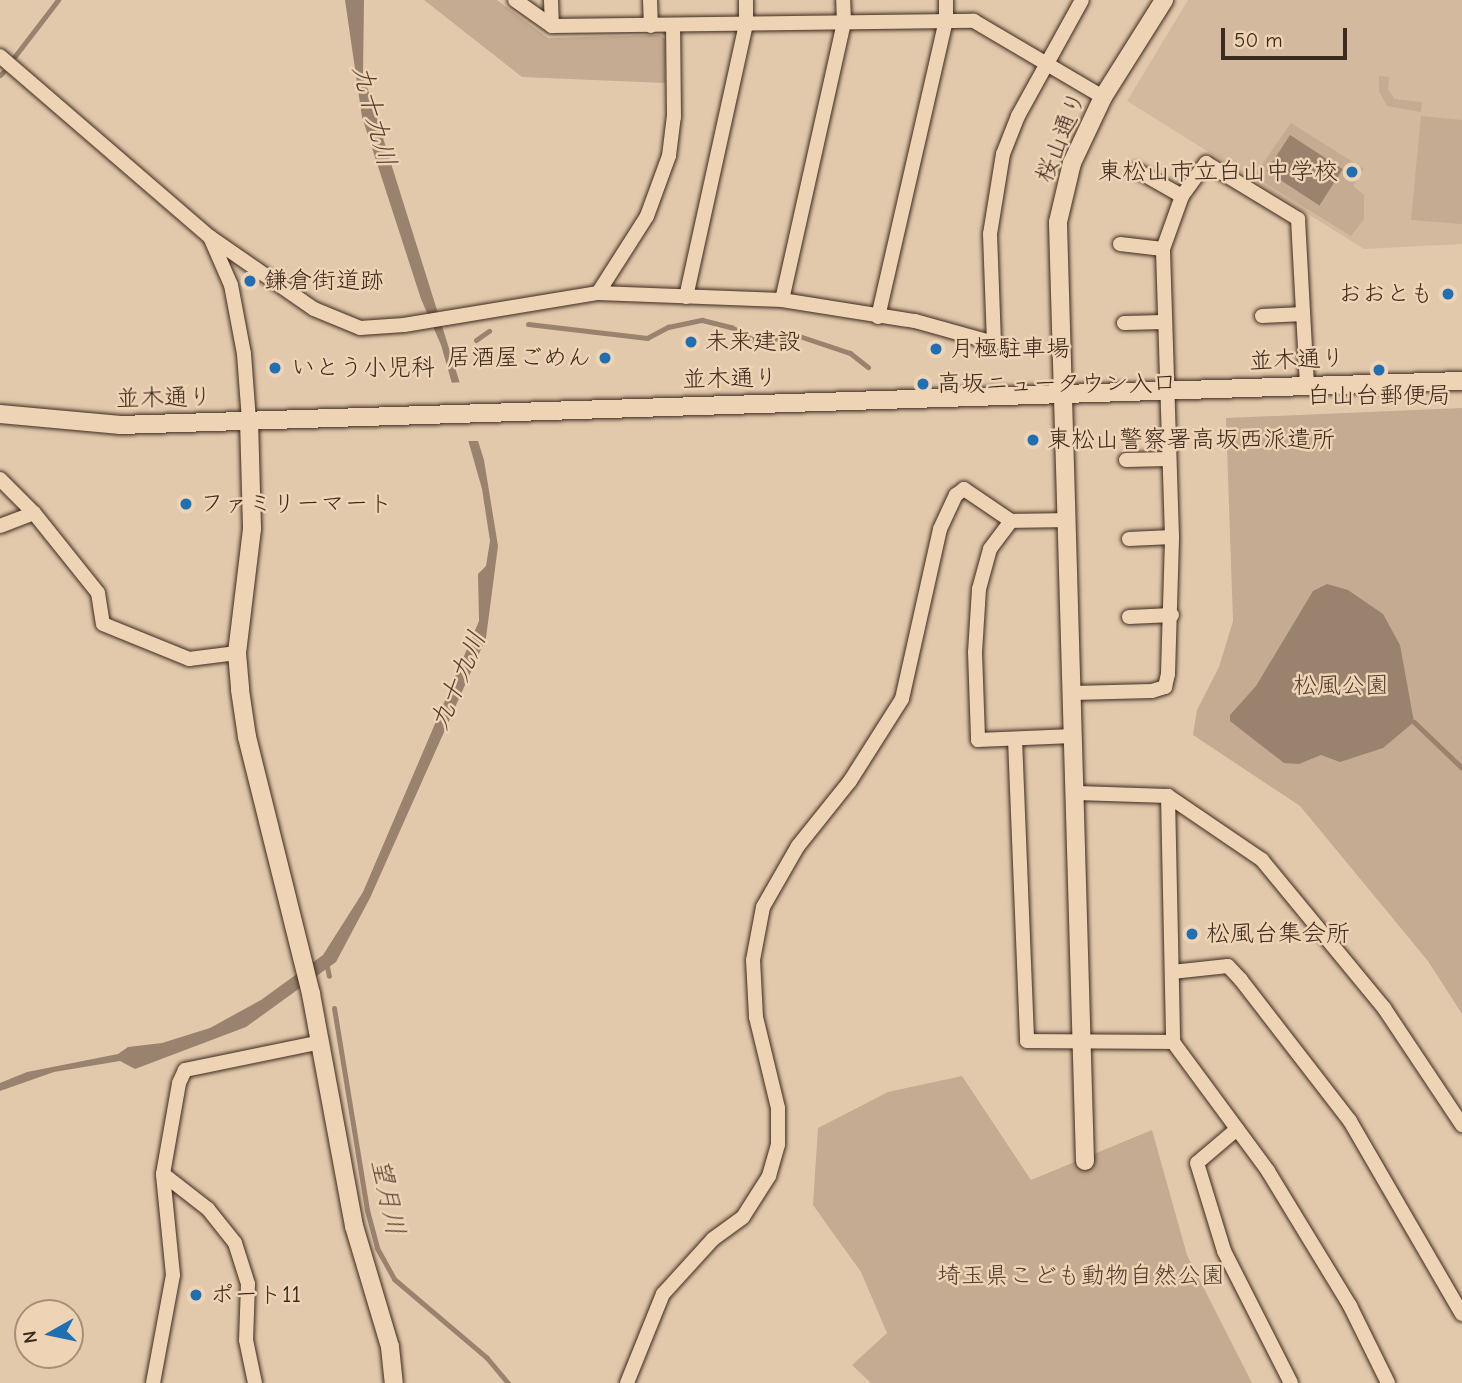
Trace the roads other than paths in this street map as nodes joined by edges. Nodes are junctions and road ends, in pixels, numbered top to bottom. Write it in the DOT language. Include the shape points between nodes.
graph roads {
  1 [pos="515,0"];
  2 [pos="551,0"];
  3 [pos="650,0"];
  4 [pos="746,0"];
  5 [pos="843,0"];
  6 [pos="946,0"];
  7 [pos="1082,0"];
  8 [pos="1164,0"];
  9 [pos="946,21"];
  10 [pos="844,23"];
  11 [pos="746,24"];
  12 [pos="552,26"];
  13 [pos="651,26"];
  14 [pos="673,26"];
  15 [pos="0,56"];
  16 [pos="1046,64"];
  17 [pos="1103,97"];
  18 [pos="1136,170"];
  19 [pos="1182,196"];
  20 [pos="210,237"];
  21 [pos="1119,244"];
  22 [pos="1163,249"];
  23 [pos="598,293"];
  24 [pos="686,297"];
  25 [pos="782,300"];
  26 [pos="1303,314"];
  27 [pos="1262,316"];
  28 [pos="878,317"];
  29 [pos="1164,322"];
  30 [pos="1124,323"];
  31 [pos="1462,381"];
  32 [pos="1307,384"];
  33 [pos="1168,388"];
  34 [pos="1064,393"];
  35 [pos="0,414"];
  36 [pos="249,420"];
  37 [pos="1170,459"];
  38 [pos="1126,460"];
  39 [pos="0,479"];
  40 [pos="34,513"];
  41 [pos="1066,520"];
  42 [pos="1011,521"];
  43 [pos="0,526"];
  44 [pos="1172,537"];
  45 [pos="1129,539"];
  46 [pos="1172,615"];
  47 [pos="1129,617"];
  48 [pos="237,653"];
  49 [pos="1073,693"];
  50 [pos="1073,736"];
  51 [pos="1015,739"];
  52 [pos="1077,793"];
  53 [pos="1168,796"];
  54 [pos="1172,972"];
  55 [pos="1083,1040"];
  56 [pos="321,1042"];
  57 [pos="1173,1042"];
  58 [pos="1462,1125"];
  59 [pos="1237,1129"];
  60 [pos="1085,1161"];
  61 [pos="163,1174"];
  62 [pos="1462,1314"];
  63 [pos="153,1383"];
  64 [pos="255,1383"];
  65 [pos="394,1383"];
  66 [pos="628,1383"];
  67 [pos="1291,1383"];
  68 [pos="1388,1383"];
  1 -- 12 [label="street"];
  2 -- 12 [label="street"];
  3 -- 13 [label="street"];
  4 -- 11 [label="street"];
  5 -- 10 [label="street"];
  6 -- 9 [label="street"];
  7 -- 16 [label="street"];
  8 -- 17 [label="street, 桜山通り"];
  9 -- 10 [label="street"];
  9 -- 16 [label="street" via="986,26"];
  9 -- 28 [label="street"];
  10 -- 11 [label="street"];
  10 -- 25 [label="street"];
  11 -- 14 [label="street"];
  11 -- 24 [label="street"];
  12 -- 13 [label="street"];
  13 -- 14 [label="street"];
  14 -- 23 [label="street" via="674,117 669,156 647,216"];
  15 -- 20 [label="street"];
  16 -- 17 [label="street"];
  16 -- 28 [label="street" via="1018,116 993,197 994,343 943,327"];
  17 -- 34 [label="street, 桜山通り" via="1072,163 1058,222"];
  18 -- 19 [label="street"];
  19 -- 22 [label="street"];
  19 -- 26 [label="street" via="1206,163 1298,219"];
  20 -- 23 [label="street" via="335,322 360,328"];
  20 -- 36 [label="street" via="230,285 244,354"];
  21 -- 22 [label="street"];
  22 -- 29 [label="street"];
  23 -- 24 [label="street"];
  24 -- 25 [label="street"];
  25 -- 28 [label="street"];
  26 -- 27 [label="street"];
  26 -- 32 [label="street"];
  29 -- 30 [label="street"];
  29 -- 33 [label="street"];
  31 -- 32 [label="street, 並木通り"];
  32 -- 33 [label="street, 並木通り"];
  33 -- 34 [label="street, 並木通り"];
  33 -- 37 [label="street"];
  34 -- 36 [label="street, 並木通り"];
  34 -- 41 [label="street, 桜山通り"];
  35 -- 36 [label="street, 並木通り" via="120,425"];
  36 -- 48 [label="street" via="251,529"];
  37 -- 38 [label="street"];
  37 -- 44 [label="street"];
  39 -- 40 [label="street"];
  40 -- 43 [label="street"];
  40 -- 48 [label="street" via="98,593 103,624 189,659"];
  41 -- 42 [label="street"];
  41 -- 49 [label="street, 桜山通り"];
  42 -- 51 [label="street" via="987,559 979,589 975,652 978,740"];
  42 -- 66 [label="street" via="964,489 956,495 940,529 902,699 850,780 798,846 763,907 753,960 756,1017 778,1108 778,1144 769,1176 743,1217 713,1239 663,1294"];
  44 -- 45 [label="street"];
  44 -- 46 [label="street"];
  46 -- 47 [label="street"];
  46 -- 49 [label="street" via="1165,687"];
  48 -- 56 [label="street" via="247,737"];
  49 -- 50 [label="street, 桜山通り"];
  50 -- 51 [label="street"];
  50 -- 52 [label="street, 桜山通り"];
  51 -- 55 [label="street" via="1027,1041"];
  52 -- 53 [label="street"];
  52 -- 55 [label="street, 桜山通り"];
  53 -- 54 [label="street"];
  53 -- 58 [label="street" via="1262,860 1283,882 1384,1008"];
  54 -- 57 [label="street"];
  54 -- 62 [label="street" via="1228,966 1241,979 1350,1121"];
  55 -- 57 [label="street"];
  55 -- 60 [label="street, 桜山通り"];
  56 -- 61 [label="street" via="186,1070 179,1083"];
  56 -- 65 [label="street" via="354,1227 387,1335"];
  57 -- 59 [label="street"];
  59 -- 67 [label="street" via="1197,1163 1224,1251"];
  59 -- 68 [label="street" via="1350,1306"];
  61 -- 63 [label="street" via="164,1221 173,1275"];
  61 -- 64 [label="street" via="200,1202 235,1243 248,1284 246,1340"];
}
